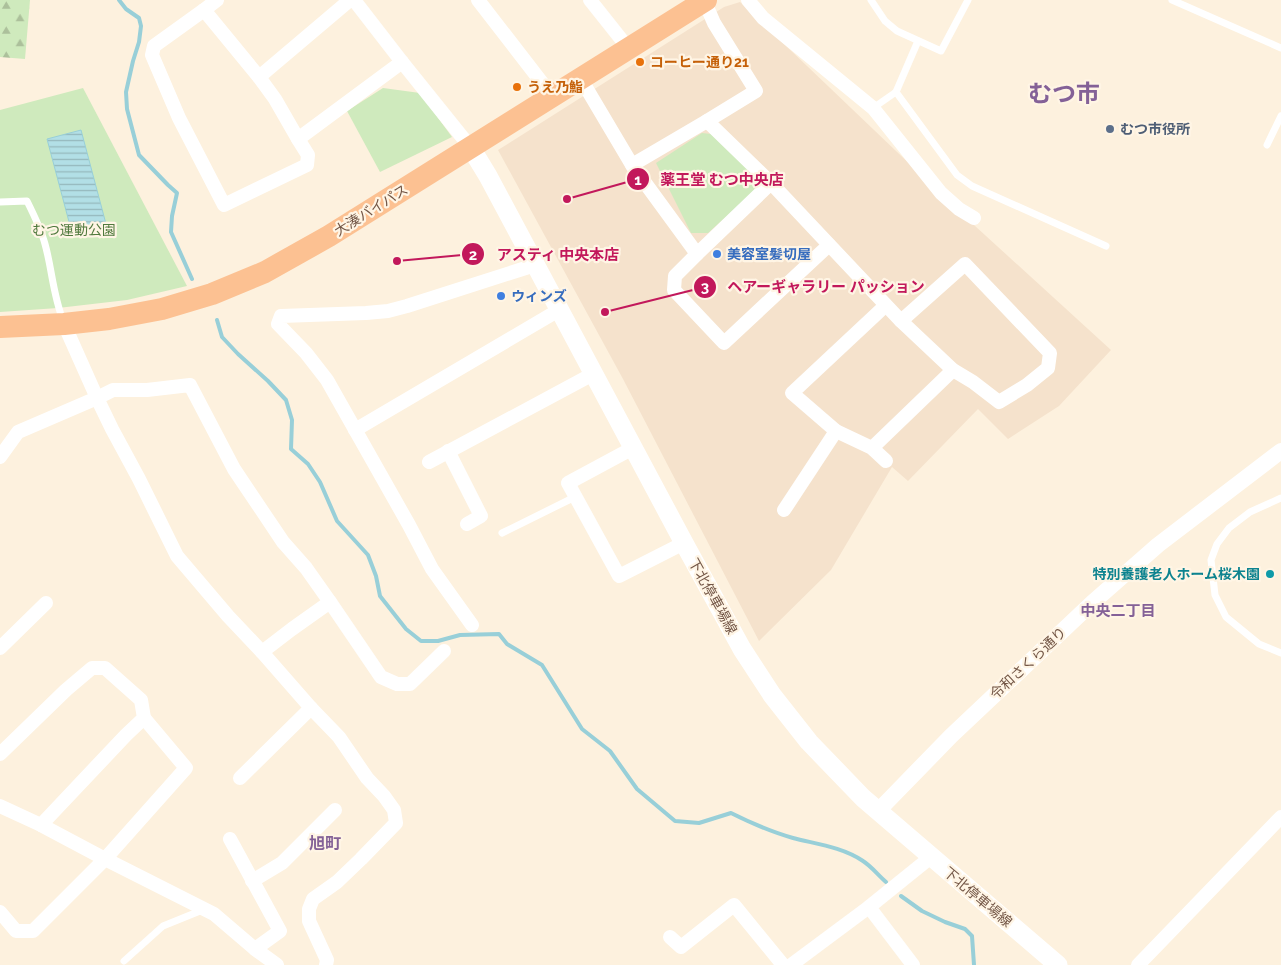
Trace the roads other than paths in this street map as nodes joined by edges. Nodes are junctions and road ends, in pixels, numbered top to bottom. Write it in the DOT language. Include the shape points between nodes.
graph roads {
  1 [pos="217,0"];
  2 [pos="352,0"];
  3 [pos="478,0"];
  4 [pos="590,0"];
  5 [pos="705,0"];
  6 [pos="748,0"];
  7 [pos="872,0"];
  8 [pos="968,0"];
  9 [pos="1172,0"];
  10 [pos="1194,0"];
  11 [pos="1190,8"];
  12 [pos="204,10"];
  13 [pos="918,41"];
  14 [pos="1281,48"];
  15 [pos="628,49"];
  16 [pos="402,62"];
  17 [pos="259,77"];
  18 [pos="581,79"];
  19 [pos="896,92"];
  20 [pos="553,96"];
  21 [pos="873,108"];
  22 [pos="1281,116"];
  23 [pos="707,121"];
  24 [pos="298,139"];
  25 [pos="1268,145"];
  26 [pos="471,148"];
  27 [pos="632,165"];
  28 [pos="771,183"];
  29 [pos="0,202"];
  30 [pos="974,218"];
  31 [pos="829,245"];
  32 [pos="1106,246"];
  33 [pos="697,254"];
  34 [pos="535,265"];
  35 [pos="885,306"];
  36 [pos="559,310"];
  37 [pos="901,321"];
  38 [pos="64,324"];
  39 [pos="0,327"];
  40 [pos="953,370"];
  41 [pos="593,374"];
  42 [pos="97,398"];
  43 [pos="355,430"];
  44 [pos="836,431"];
  45 [pos="633,448"];
  46 [pos="872,448"];
  47 [pos="448,451"];
  48 [pos="1281,451"];
  49 [pos="0,457"];
  50 [pos="886,461"];
  51 [pos="428,462"];
  52 [pos="576,497"];
  53 [pos="1281,498"];
  54 [pos="784,510"];
  55 [pos="466,524"];
  56 [pos="502,533"];
  57 [pos="684,544"];
  58 [pos="330,602"];
  59 [pos="46,603"];
  60 [pos="472,624"];
  61 [pos="0,648"];
  62 [pos="444,651"];
  63 [pos="262,652"];
  64 [pos="1281,653"];
  65 [pos="311,708"];
  66 [pos="144,718"];
  67 [pos="0,754"];
  68 [pos="240,778"];
  69 [pos="0,806"];
  70 [pos="335,810"];
  71 [pos="878,811"];
  72 [pos="1281,816"];
  73 [pos="41,825"];
  74 [pos="230,839"];
  75 [pos="931,858"];
  76 [pos="105,859"];
  77 [pos="252,880"];
  78 [pos="869,907"];
  79 [pos="205,909"];
  80 [pos="0,912"];
  81 [pos="670,937"];
  82 [pos="255,949"];
  83 [pos="124,961"];
  84 [pos="278,965"];
  85 [pos="326,965"];
  86 [pos="782,965"];
  87 [pos="791,965"];
  88 [pos="913,965"];
  89 [pos="1058,965"];
  90 [pos="1138,965"];
  1 -- 12 [label="street"];
  2 -- 16 [label="street"];
  2 -- 17 [label="street"];
  3 -- 20 [label="street"];
  4 -- 15 [label="street"];
  5 -- 15 [label="highway, 大湊バイパス"];
  5 -- 23 [label="street" via="714,23 756,91"];
  6 -- 21 [label="street" via="763,18"];
  7 -- 13 [label="lane" via="885,21 897,32"];
  8 -- 13 [label="lane" via="941,51"];
  9 -- 11 [label="lane"];
  10 -- 11 [label="lane"];
  11 -- 14 [label="lane"];
  12 -- 17 [label="street"];
  12 -- 24 [label="street" via="154,46 152,55 179,118 224,205 307,165 308,155"];
  13 -- 19 [label="lane"];
  15 -- 18 [label="highway, 大湊バイパス"];
  16 -- 24 [label="street"];
  16 -- 26 [label="street"];
  17 -- 24 [label="street"];
  18 -- 20 [label="highway, 大湊バイパス"];
  18 -- 27 [label="street"];
  19 -- 21 [label="lane"];
  19 -- 32 [label="lane" via="957,175 972,186"];
  20 -- 26 [label="highway, 大湊バイパス"];
  21 -- 30 [label="street" via="941,193"];
  22 -- 25 [label="lane"];
  23 -- 27 [label="street"];
  23 -- 28 [label="street"];
  26 -- 34 [label="main road, 下北停車場線"];
  26 -- 38 [label="highway, 大湊バイパス" via="265,272 212,294 162,309"];
  27 -- 33 [label="street"];
  28 -- 31 [label="street"];
  28 -- 33 [label="street"];
  29 -- 38 [label="lane" via="27,201 45,244"];
  31 -- 33 [label="street" via="724,343 674,290 675,276"];
  31 -- 35 [label="street"];
  34 -- 36 [label="main road, 下北停車場線"];
  34 -- 43 [label="street" via="388,311 281,316 278,324 306,352 327,380"];
  35 -- 37 [label="street"];
  35 -- 44 [label="street" via="792,394"];
  36 -- 41 [label="main road, 下北停車場線"];
  36 -- 43 [label="street"];
  37 -- 40 [label="street"];
  37 -- 40 [label="street" via="965,264 1050,352 1048,368 999,402"];
  38 -- 39 [label="highway, 大湊バイパス"];
  38 -- 42 [label="street"];
  40 -- 46 [label="street"];
  41 -- 45 [label="main road, 下北停車場線"];
  41 -- 47 [label="street"];
  42 -- 49 [label="street" via="18,432"];
  42 -- 58 [label="street" via="113,390 190,385 234,469 283,542"];
  42 -- 63 [label="street" via="177,556"];
  43 -- 60 [label="street" via="432,569"];
  44 -- 46 [label="street"];
  44 -- 54 [label="street"];
  45 -- 52 [label="street" via="568,483"];
  45 -- 57 [label="main road, 下北停車場線"];
  46 -- 50 [label="street"];
  47 -- 51 [label="street"];
  47 -- 55 [label="street" via="481,516"];
  48 -- 71 [label="street, 令和さくら通り" via="1158,545 1092,603 951,736"];
  52 -- 56 [label="lane"];
  52 -- 57 [label="street" via="619,576"];
  53 -- 64 [label="lane" via="1250,512 1229,528 1211,560 1215,595 1226,617 1259,644"];
  57 -- 71 [label="main road, 下北停車場線" via="742,650 772,694 809,742"];
  58 -- 62 [label="street" via="381,677 396,684 410,684"];
  58 -- 63 [label="street"];
  59 -- 61 [label="street"];
  63 -- 65 [label="street"];
  65 -- 68 [label="street"];
  65 -- 85 [label="street" via="339,736 367,778 389,803 396,823 336,882 313,899 309,922 327,960"];
  66 -- 67 [label="street" via="141,700 105,668 92,668"];
  66 -- 73 [label="street"];
  66 -- 76 [label="street" via="186,768"];
  69 -- 73 [label="street"];
  70 -- 77 [label="street" via="282,863"];
  71 -- 75 [label="main road, 下北停車場線"];
  72 -- 90 [label="street"];
  73 -- 76 [label="street"];
  74 -- 77 [label="street"];
  75 -- 78 [label="street"];
  75 -- 89 [label="main road, 下北停車場線"];
  76 -- 79 [label="street"];
  76 -- 80 [label="street" via="33,931 16,931"];
  77 -- 82 [label="street" via="280,931"];
  78 -- 87 [label="street"];
  78 -- 88 [label="street"];
  79 -- 82 [label="street"];
  79 -- 83 [label="lane" via="163,926"];
  81 -- 86 [label="street" via="681,947 734,905"];
  82 -- 84 [label="street"];
}
